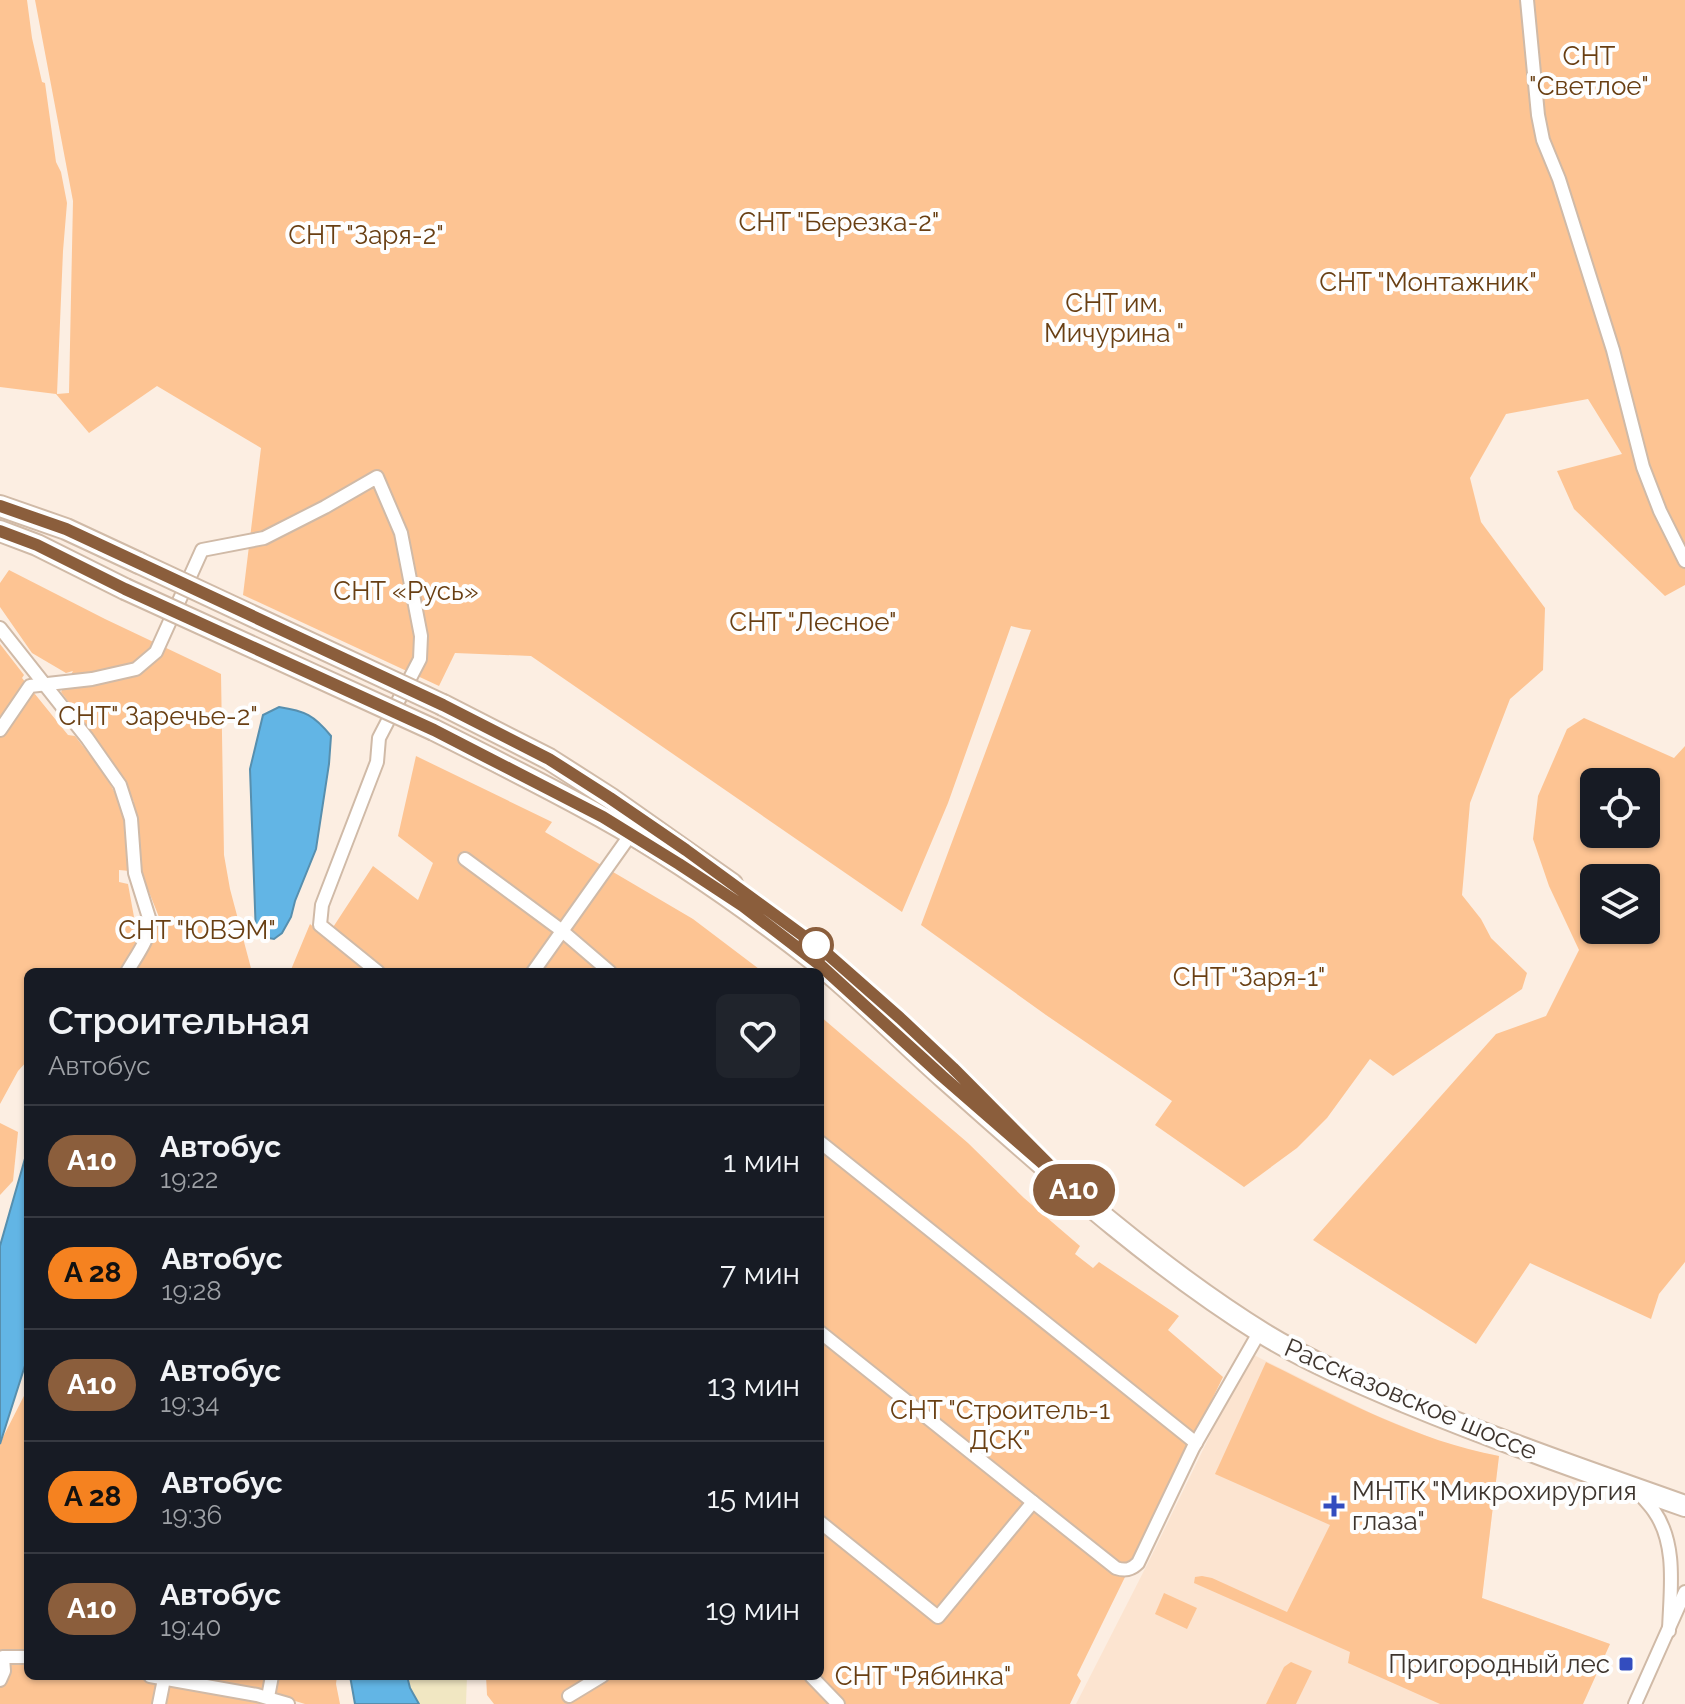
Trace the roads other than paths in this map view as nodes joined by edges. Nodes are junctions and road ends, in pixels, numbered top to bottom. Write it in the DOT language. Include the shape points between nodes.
graph roads {
  1 [pos="1527,0"];
  2 [pos="0,506"];
  3 [pos="0,531"];
  4 [pos="1685,561"];
  5 [pos="0,628"];
  6 [pos="44,684"];
  7 [pos="0,730"];
  8 [pos="631,834"];
  9 [pos="465,859"];
  10 [pos="561,930"];
  11 [pos="129,968"];
  12 [pos="373,968"];
  13 [pos="536,968"];
  14 [pos="605,968"];
  15 [pos="823,968"];
  16 [pos="824,969"];
  17 [pos="824,1145"];
  18 [pos="1080,1196"];
  19 [pos="1260,1331"];
  20 [pos="824,1335"];
  21 [pos="1196,1443"];
  22 [pos="1634,1488"];
  23 [pos="1033,1502"];
  24 [pos="1685,1506"];
  25 [pos="824,1525"];
  26 [pos="1685,1592"];
  27 [pos="1669,1631"];
  28 [pos="24,1657"];
  29 [pos="0,1680"];
  30 [pos="171,1680"];
  31 [pos="177,1680"];
  32 [pos="271,1680"];
  33 [pos="595,1680"];
  34 [pos="815,1680"];
  35 [pos="569,1696"];
  36 [pos="268,1697"];
  37 [pos="159,1704"];
  38 [pos="288,1704"];
  39 [pos="838,1704"];
  40 [pos="1635,1704"];
  1 -- 4 [label="street" via="1543,140 1613,350 1643,467"];
  2 -- 18 [label="main road, Рассказовское шоссе, bridge" via="66,529 549,759 824,951 953,1068"];
  3 -- 8 [label="main road, Рассказовское шоссе, bridge" via="434,730"];
  5 -- 6 [label="street"];
  6 -- 7 [label="street" via="30,686"];
  6 -- 11 [label="street" via="112,771 129,808 135,873 150,921"];
  6 -- 12 [label="street" via="136,669 156,652 202,550 264,538 377,477 401,533 421,636 420,659 379,738 377,762 322,905 320,925"];
  8 -- 10 [label="street"];
  8 -- 15 [label="main road, Рассказовское шоссе" via="743,906"];
  9 -- 10 [label="street"];
  10 -- 13 [label="street"];
  10 -- 14 [label="street"];
  16 -- 18 [label="main road, Рассказовское шоссе"];
  17 -- 21 [label="street"];
  18 -- 19 [label="main road, Рассказовское шоссе" via="1204,1295"];
  19 -- 21 [label="street"];
  19 -- 22 [label="main road, Рассказовское шоссе" via="1366,1385"];
  20 -- 23 [label="street"];
  21 -- 23 [label="street" via="1138,1563 1126,1570 1111,1564"];
  22 -- 24 [label="main road, Рассказовское шоссе"];
  22 -- 27 [label="street" via="1656,1512 1670,1555"];
  23 -- 25 [label="street" via="938,1617"];
  26 -- 27 [label="street"];
  27 -- 40 [label="street"];
  28 -- 29 [label="street" via="3,1657"];
  30 -- 37 [label="street"];
  31 -- 36 [label="street"];
  32 -- 36 [label="street"];
  33 -- 35 [label="street"];
  34 -- 39 [label="street"];
  36 -- 38 [label="street"];
}
